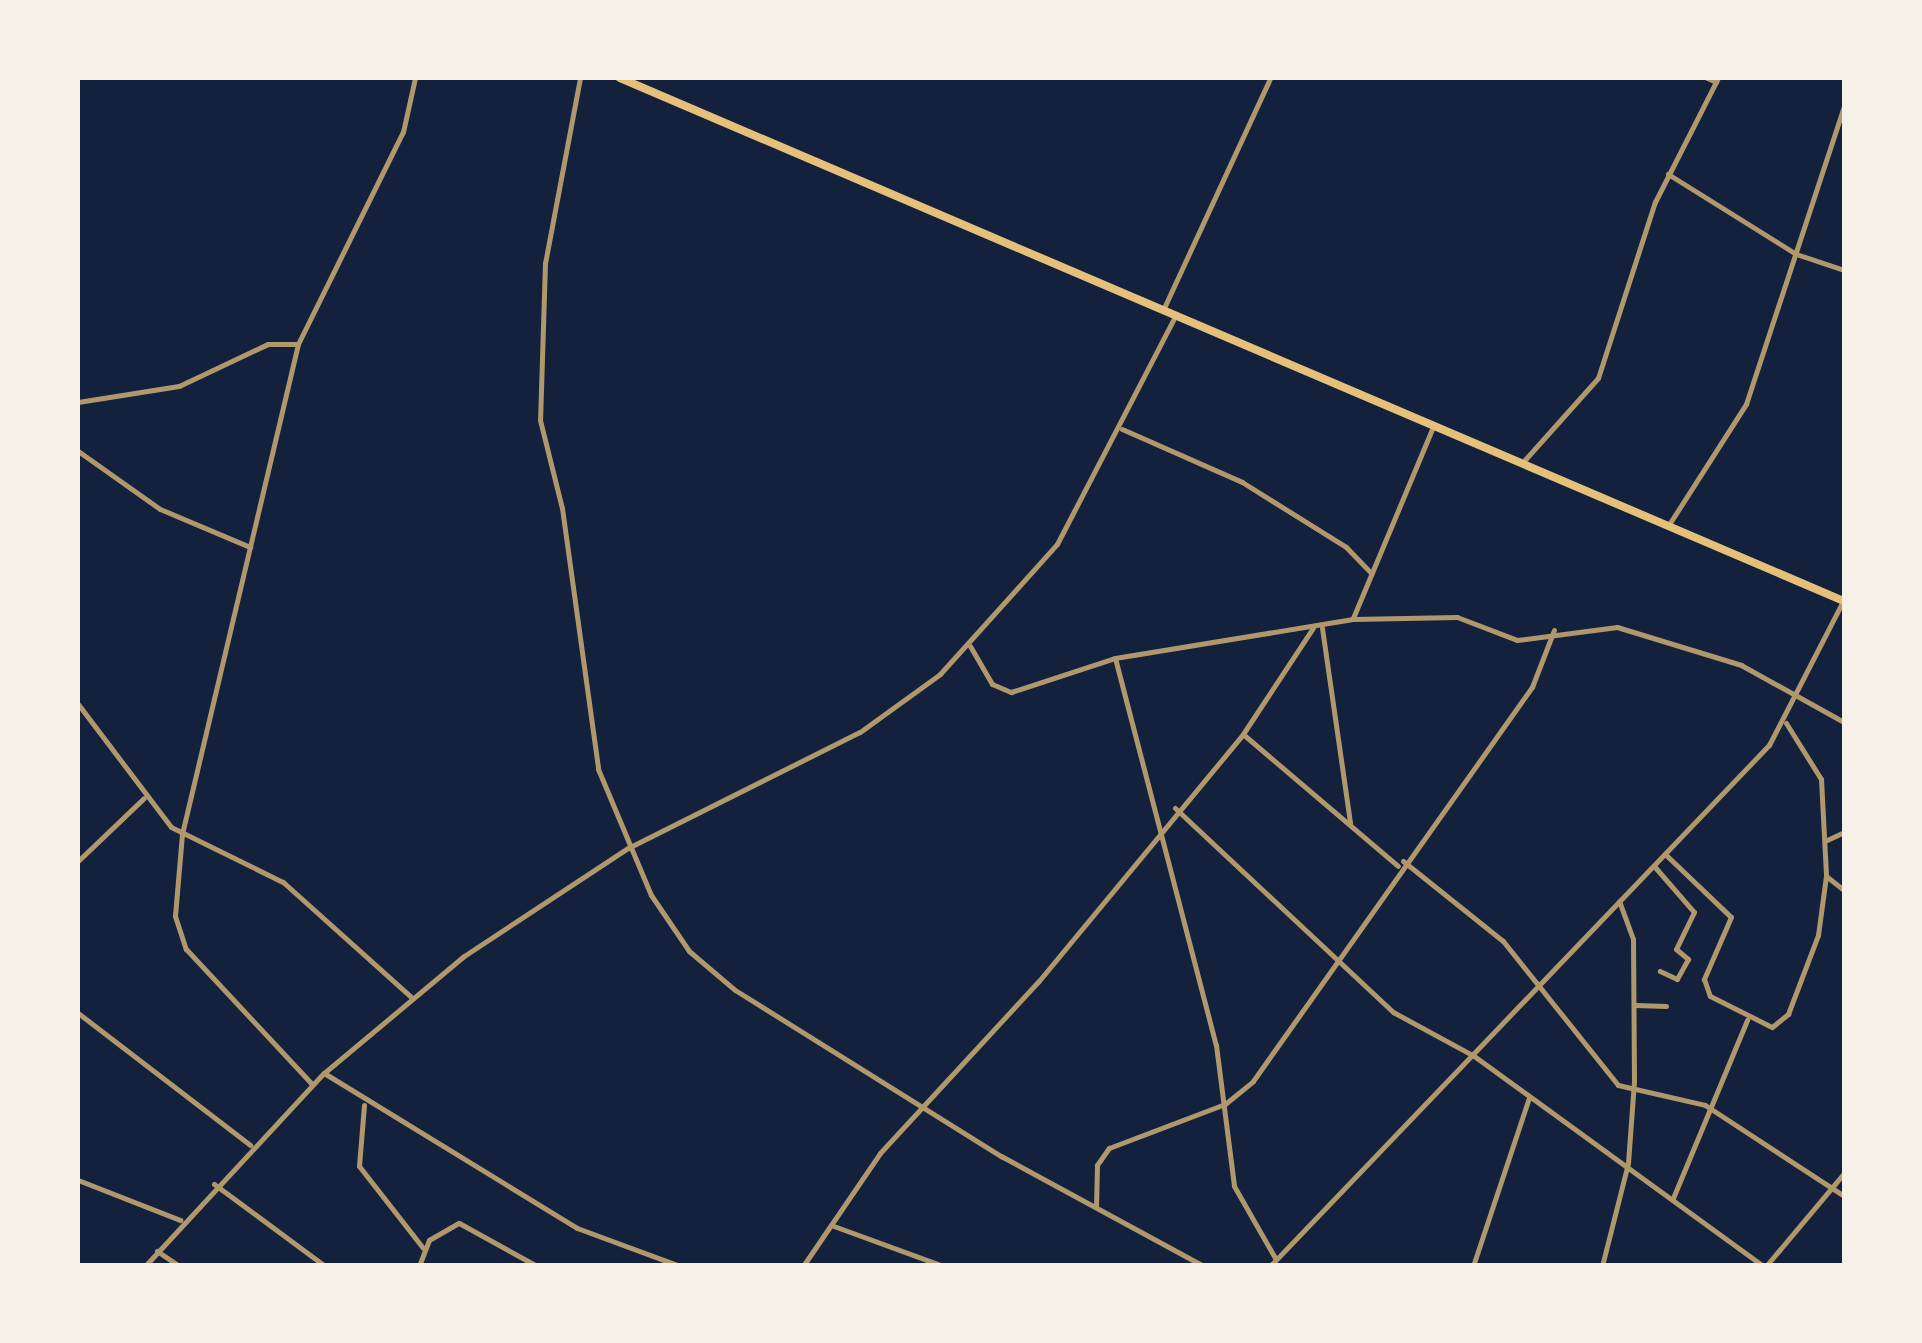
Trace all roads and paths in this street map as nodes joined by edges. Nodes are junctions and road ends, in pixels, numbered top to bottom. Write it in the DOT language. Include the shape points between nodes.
graph roads {
  1 [pos="415,78"];
  2 [pos="580,78"];
  3 [pos="620,78"];
  4 [pos="1270,78"];
  5 [pos="1706,78"];
  6 [pos="1717,80"];
  7 [pos="1844,106"];
  8 [pos="1667,174"];
  9 [pos="1796,254"];
  10 [pos="1844,270"];
  11 [pos="1162,310"];
  12 [pos="1175,316"];
  13 [pos="298,344"];
  14 [pos="78,402"];
  15 [pos="1433,427"];
  16 [pos="1122,429"];
  17 [pos="78,451"];
  18 [pos="1522,464"];
  19 [pos="1668,526"];
  20 [pos="250,547"];
  21 [pos="1372,574"];
  22 [pos="1844,600"];
  23 [pos="1353,619"];
  24 [pos="1313,628"];
  25 [pos="1322,628"];
  26 [pos="1554,630"];
  27 [pos="970,646"];
  28 [pos="1115,658"];
  29 [pos="1800,698"];
  30 [pos="78,704"];
  31 [pos="1844,722"];
  32 [pos="1786,723"];
  33 [pos="1243,734"];
  34 [pos="144,798"];
  35 [pos="1175,808"];
  36 [pos="1350,824"];
  37 [pos="1844,832"];
  38 [pos="182,834"];
  39 [pos="1156,834"];
  40 [pos="1827,840"];
  41 [pos="628,848"];
  42 [pos="1665,854"];
  43 [pos="78,861"];
  44 [pos="1400,863"];
  45 [pos="1654,866"];
  46 [pos="1826,876"];
  47 [pos="1844,890"];
  48 [pos="1619,900"];
  49 [pos="1336,956"];
  50 [pos="1660,971"];
  51 [pos="1539,984"];
  52 [pos="411,997"];
  53 [pos="1635,1006"];
  54 [pos="1666,1006"];
  55 [pos="78,1012"];
  56 [pos="1747,1020"];
  57 [pos="1474,1056"];
  58 [pos="324,1073"];
  59 [pos="312,1084"];
  60 [pos="1632,1088"];
  61 [pos="1529,1098"];
  62 [pos="364,1104"];
  63 [pos="1225,1104"];
  64 [pos="924,1105"];
  65 [pos="1705,1105"];
  66 [pos="250,1146"];
  67 [pos="1628,1164"];
  68 [pos="1844,1173"];
  69 [pos="78,1180"];
  70 [pos="214,1184"];
  71 [pos="1834,1185"];
  72 [pos="1844,1196"];
  73 [pos="1674,1198"];
  74 [pos="1096,1206"];
  75 [pos="180,1220"];
  76 [pos="831,1225"];
  77 [pos="423,1248"];
  78 [pos="157,1251"];
  79 [pos="1275,1259"];
  80 [pos="146,1266"];
  81 [pos="179,1266"];
  82 [pos="325,1266"];
  83 [pos="420,1266"];
  84 [pos="537,1266"];
  85 [pos="680,1266"];
  86 [pos="804,1266"];
  87 [pos="944,1266"];
  88 [pos="1204,1266"];
  89 [pos="1270,1266"];
  90 [pos="1474,1266"];
  91 [pos="1602,1266"];
  92 [pos="1765,1266"];
  1 -- 13 [label="street" via="403,132"];
  2 -- 41 [label="street" via="546,263 540,420 598,765"];
  3 -- 11 [label="highway"];
  4 -- 11 [label="street"];
  5 -- 6 [label="street"];
  6 -- 8 [label="street"];
  7 -- 9 [label="street"];
  8 -- 9 [label="street"];
  8 -- 18 [label="street" via="1598,378"];
  9 -- 10 [label="street"];
  9 -- 19 [label="street" via="1744,409"];
  11 -- 12 [label="highway"];
  12 -- 15 [label="highway"];
  12 -- 16 [label="street"];
  13 -- 14 [label="street" via="268,344 178,386"];
  13 -- 20 [label="street"];
  15 -- 18 [label="highway"];
  15 -- 21 [label="street"];
  16 -- 21 [label="street" via="1242,482 1346,547"];
  16 -- 27 [label="street" via="1057,544"];
  17 -- 20 [label="street" via="160,509"];
  18 -- 19 [label="highway"];
  19 -- 22 [label="highway"];
  20 -- 38 [label="street"];
  21 -- 23 [label="street"];
  22 -- 29 [label="street"];
  23 -- 25 [label="street"];
  23 -- 26 [label="street" via="1457,617 1518,640"];
  24 -- 25 [label="street"];
  24 -- 28 [label="street"];
  24 -- 33 [label="street"];
  25 -- 36 [label="street"];
  26 -- 29 [label="street" via="1617,627 1666,637"];
  26 -- 44 [label="street" via="1532,688"];
  27 -- 28 [label="street" via="1003,692"];
  27 -- 41 [label="street" via="860,732"];
  28 -- 39 [label="street"];
  29 -- 31 [label="street"];
  29 -- 32 [label="street"];
  30 -- 34 [label="street"];
  32 -- 40 [label="street" via="1821,779"];
  32 -- 42 [label="street"];
  33 -- 35 [label="street"];
  33 -- 36 [label="street"];
  34 -- 38 [label="street"];
  34 -- 43 [label="street"];
  35 -- 39 [label="street"];
  35 -- 49 [label="street"];
  36 -- 44 [label="street"];
  37 -- 40 [label="street"];
  38 -- 52 [label="street" via="283,882"];
  38 -- 59 [label="street" via="181,942"];
  39 -- 63 [label="street"];
  39 -- 64 [label="street"];
  40 -- 46 [label="street"];
  41 -- 52 [label="street"];
  41 -- 64 [label="street" via="669,926 711,972"];
  42 -- 45 [label="street"];
  42 -- 56 [label="street" via="1731,917 1704,979 1715,1003"];
  44 -- 49 [label="street"];
  44 -- 51 [label="street" via="1503,940"];
  45 -- 48 [label="street"];
  45 -- 50 [label="street" via="1694,912 1676,948 1688,959 1677,979"];
  46 -- 47 [label="street"];
  46 -- 56 [label="street" via="1824,918 1788,1014 1772,1026"];
  48 -- 51 [label="street"];
  48 -- 53 [label="street" via="1633,939"];
  49 -- 57 [label="street" via="1393,1012"];
  49 -- 63 [label="street" via="1253,1082"];
  51 -- 57 [label="street"];
  51 -- 60 [label="street" via="1588,1057"];
  52 -- 58 [label="street"];
  53 -- 54 [label="street"];
  53 -- 60 [label="street"];
  55 -- 66 [label="street"];
  56 -- 65 [label="street"];
  57 -- 61 [label="street"];
  57 -- 79 [label="street"];
  58 -- 59 [label="street"];
  58 -- 62 [label="street"];
  59 -- 66 [label="street"];
  60 -- 65 [label="street"];
  60 -- 67 [label="street"];
  61 -- 67 [label="street"];
  61 -- 90 [label="street"];
  62 -- 77 [label="street" via="359,1166"];
  62 -- 85 [label="street" via="577,1228"];
  63 -- 74 [label="street" via="1109,1148 1097,1165"];
  63 -- 79 [label="street" via="1238,1201"];
  64 -- 74 [label="street"];
  64 -- 76 [label="street"];
  65 -- 71 [label="street"];
  65 -- 73 [label="street"];
  66 -- 70 [label="street"];
  67 -- 73 [label="street"];
  67 -- 91 [label="street"];
  68 -- 71 [label="street"];
  69 -- 75 [label="street"];
  70 -- 75 [label="street"];
  70 -- 82 [label="street"];
  71 -- 72 [label="street"];
  71 -- 92 [label="street"];
  73 -- 92 [label="street"];
  74 -- 88 [label="street"];
  75 -- 78 [label="street"];
  76 -- 86 [label="street"];
  76 -- 87 [label="street"];
  77 -- 83 [label="street"];
  77 -- 84 [label="street" via="459,1223"];
  78 -- 80 [label="street"];
  78 -- 81 [label="street"];
  79 -- 89 [label="street"];
}
